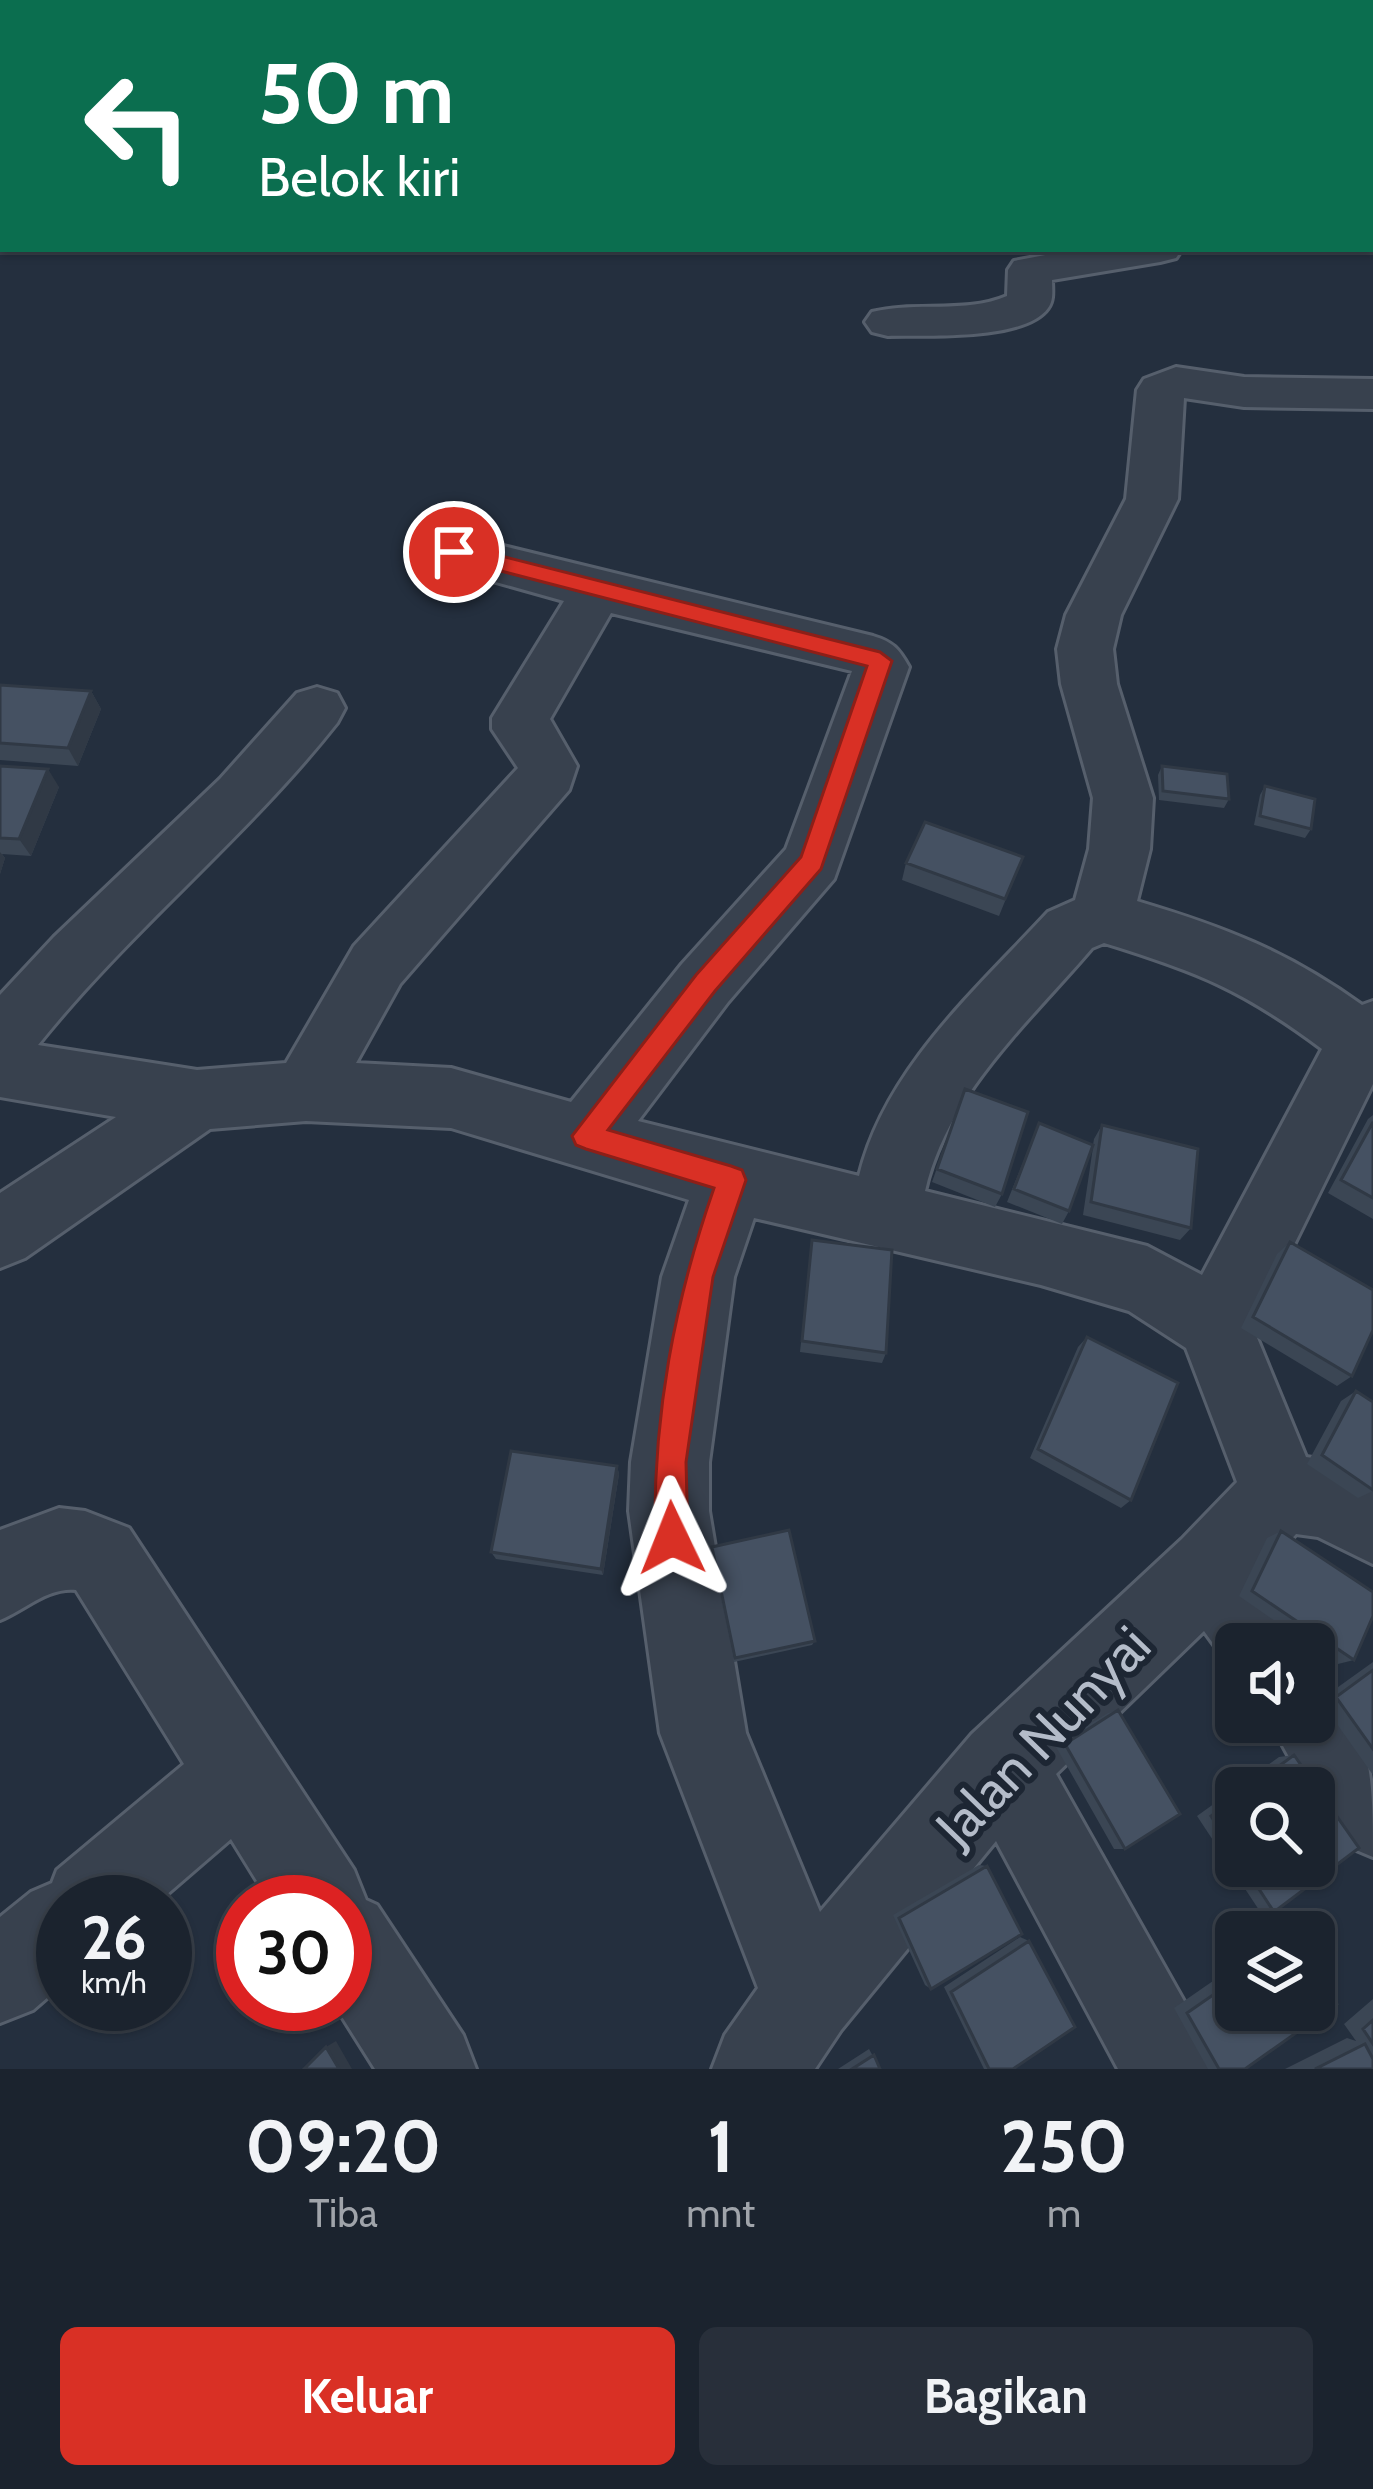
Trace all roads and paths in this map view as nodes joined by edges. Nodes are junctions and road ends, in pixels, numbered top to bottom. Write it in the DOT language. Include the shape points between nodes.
graph roads {
  1 [pos="1140,252"];
  2 [pos="888,322"];
  3 [pos="1373,394"];
  4 [pos="454,552"];
  5 [pos="597,591"];
  6 [pos="317,708"];
  7 [pos="1102,916"];
  8 [pos="1367,1035"];
  9 [pos="0,1043"];
  10 [pos="0,1068"];
  11 [pos="306,1091"];
  12 [pos="197,1100"];
  13 [pos="586,1136"];
  14 [pos="731,1180"];
  15 [pos="884,1218"];
  16 [pos="0,1234"];
  17 [pos="1214,1324"];
  18 [pos="1281,1492"];
  19 [pos="1373,1524"];
  20 [pos="36,1562"];
  21 [pos="1211,1568"];
  22 [pos="1247,1623"];
  23 [pos="1327,1743"];
  24 [pos="1003,1765"];
  25 [pos="240,1774"];
  26 [pos="1373,1814"];
  27 [pos="121,1875"];
  28 [pos="305,1875"];
  29 [pos="36,1947"];
  30 [pos="0,1977"];
  31 [pos="372,1979"];
  32 [pos="775,2049"];
  33 [pos="429,2069"];
  34 [pos="1169,2069"];
  1 -- 2 [label="street" via="1033,268 1029,303 1006,315"];
  3 -- 7 [label="street" via="1177,382 1161,390 1151,499 1084,645 1095,715 1122,798"];
  4 -- 5 [label="street"];
  5 -- 11 [label="street" via="520,718 548,774 377,965"];
  5 -- 13 [label="street" via="873,656 881,667 812,862"];
  6 -- 9 [label="street" via="271,770 75,955"];
  7 -- 8 [label="street" via="1256,968"];
  7 -- 15 [label="street" via="1070,930 945,1070 899,1154"];
  8 -- 17 [label="street"];
  10 -- 12 [label="street"];
  11 -- 12 [label="street"];
  11 -- 13 [label="street" via="451,1098"];
  12 -- 16 [label="street"];
  13 -- 14 [label="street"];
  14 -- 15 [label="street"];
  14 -- 32 [label="street" via="698,1277 669,1511 703,1733"];
  15 -- 17 [label="street" via="1147,1281"];
  17 -- 18 [label="street"];
  18 -- 19 [label="street" via="1327,1499"];
  18 -- 21 [label="street, Jalan Nunyai"];
  20 -- 25 [label="street" via="101,1556"];
  21 -- 22 [label="street"];
  21 -- 24 [label="street, Jalan Nunyai"];
  23 -- 26 [label="street"];
  24 -- 32 [label="street, Jalan Nunyai"];
  24 -- 34 [label="street"];
  25 -- 27 [label="street"];
  25 -- 28 [label="street"];
  29 -- 30 [label="street"];
  31 -- 33 [label="street"];
}
